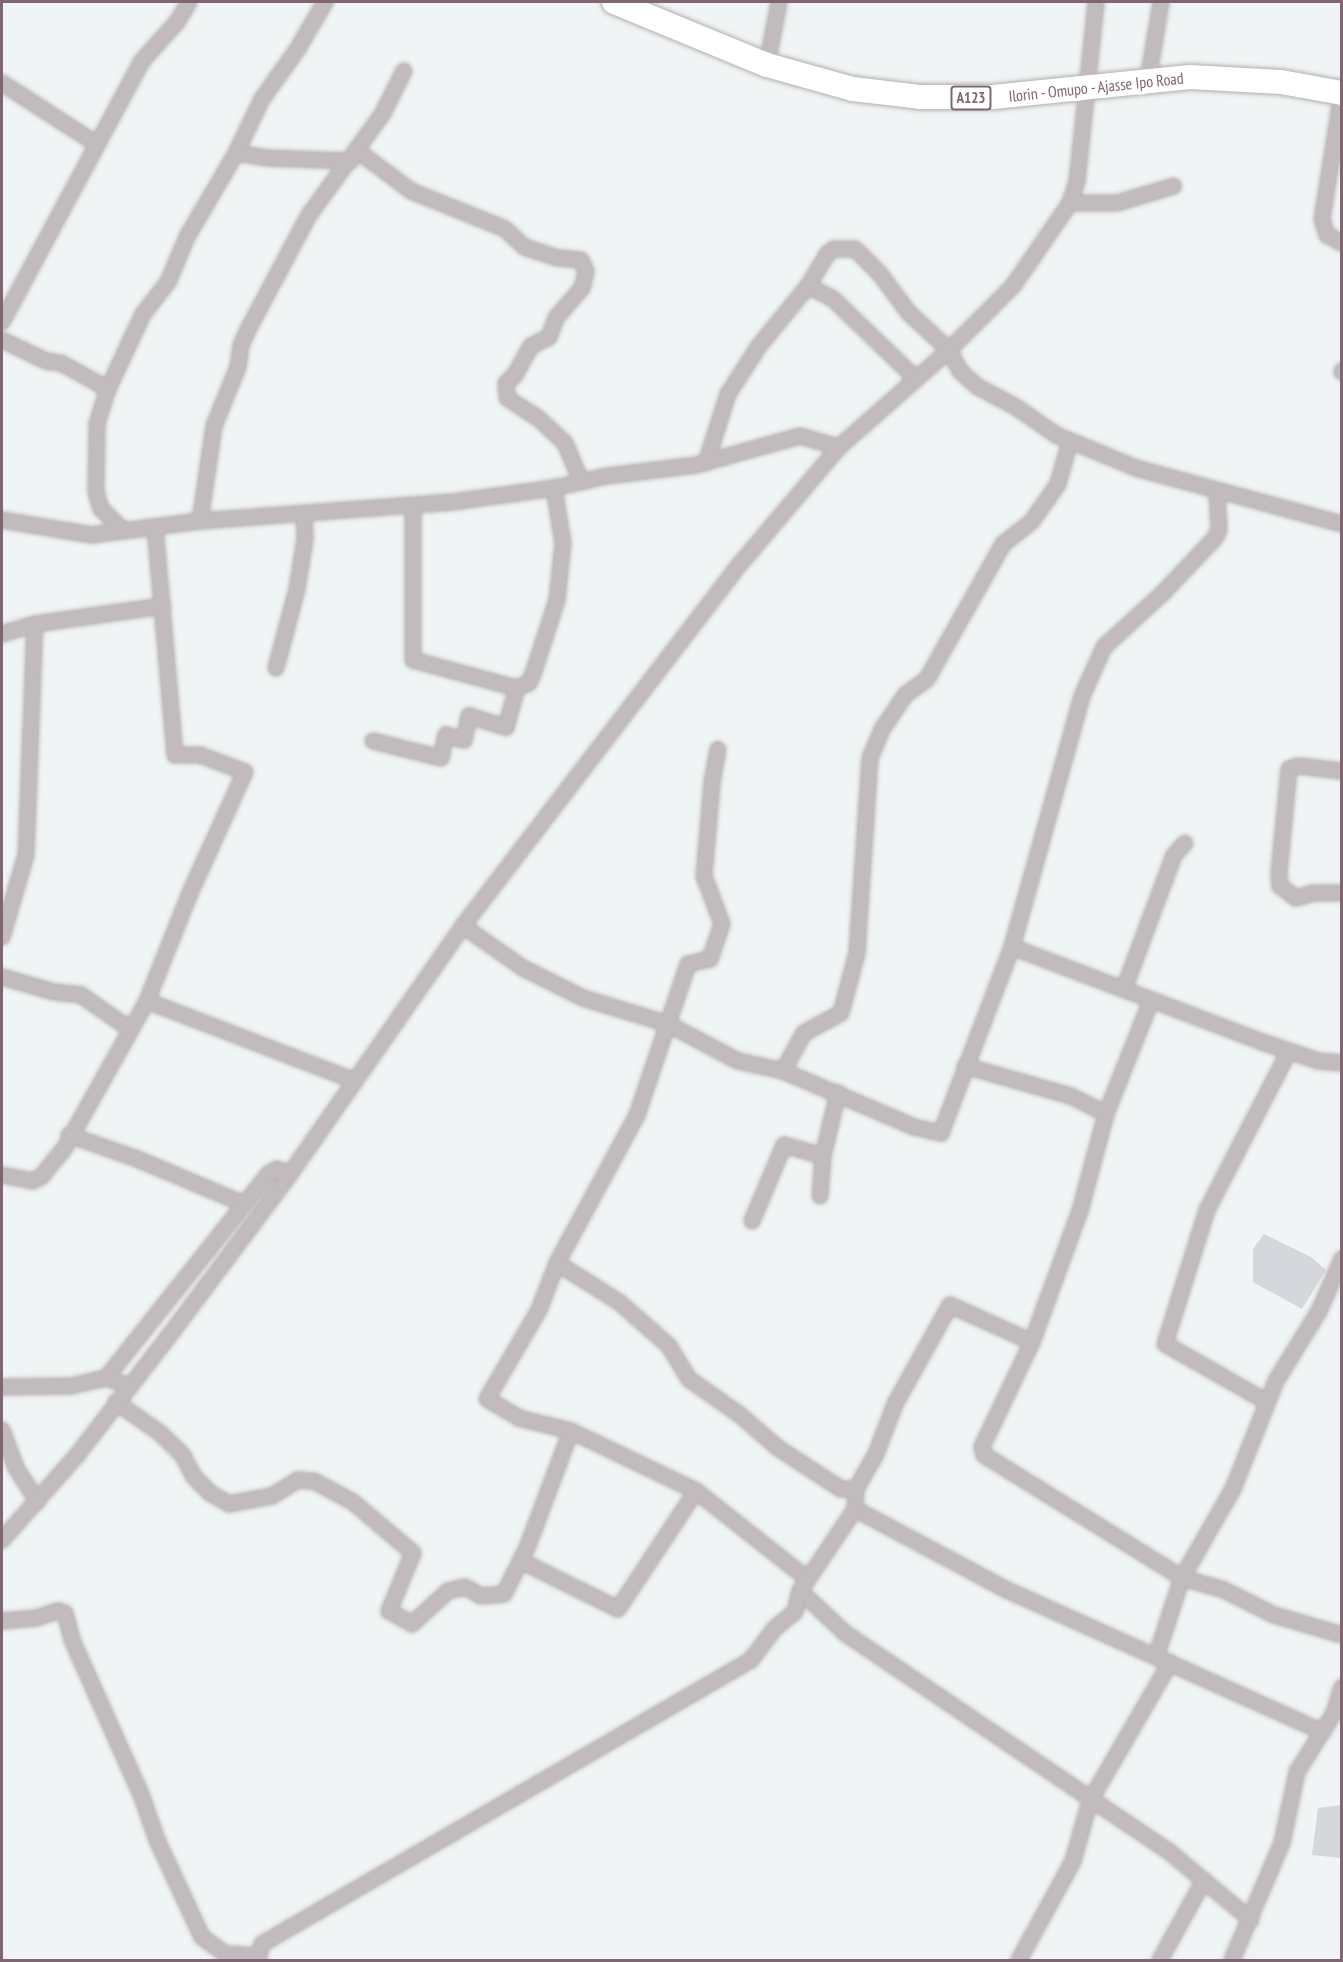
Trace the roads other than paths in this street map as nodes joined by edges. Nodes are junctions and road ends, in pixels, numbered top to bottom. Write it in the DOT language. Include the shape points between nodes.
graph roads {
  1 [pos="189,2"];
  2 [pos="325,2"];
  3 [pos="618,2"];
  4 [pos="779,2"];
  5 [pos="1096,2"];
  6 [pos="1161,2"];
  7 [pos="767,65"];
  8 [pos="404,71"];
  9 [pos="1148,80"];
  10 [pos="2,83"];
  11 [pos="1090,87"];
  12 [pos="1341,93"];
  13 [pos="95,143"];
  14 [pos="236,153"];
  15 [pos="355,156"];
  16 [pos="1174,186"];
  17 [pos="1070,203"];
  18 [pos="1341,243"];
  19 [pos="808,286"];
  20 [pos="2,322"];
  21 [pos="2,340"];
  22 [pos="949,350"];
  23 [pos="915,378"];
  24 [pos="108,389"];
  25 [pos="1070,441"];
  26 [pos="839,447"];
  27 [pos="706,462"];
  28 [pos="581,481"];
  29 [pos="554,488"];
  30 [pos="1217,493"];
  31 [pos="413,506"];
  32 [pos="304,513"];
  33 [pos="2,519"];
  34 [pos="200,521"];
  35 [pos="1341,524"];
  36 [pos="154,527"];
  37 [pos="123,530"];
  38 [pos="163,606"];
  39 [pos="35,624"];
  40 [pos="2,634"];
  41 [pos="276,668"];
  42 [pos="517,688"];
  43 [pos="373,741"];
  44 [pos="718,750"];
  45 [pos="1341,771"];
  46 [pos="1185,843"];
  47 [pos="1341,893"];
  48 [pos="463,926"];
  49 [pos="2,937"];
  50 [pos="1012,947"];
  51 [pos="2,977"];
  52 [pos="1124,989"];
  53 [pos="147,1001"];
  54 [pos="1151,1001"];
  55 [pos="668,1024"];
  56 [pos="131,1030"];
  57 [pos="1289,1051"];
  58 [pos="1341,1063"];
  59 [pos="965,1065"];
  60 [pos="783,1071"];
  61 [pos="355,1081"];
  62 [pos="838,1092"];
  63 [pos="1106,1114"];
  64 [pos="69,1135"];
  65 [pos="823,1156"];
  66 [pos="2,1174"];
  67 [pos="290,1174"];
  68 [pos="820,1196"];
  69 [pos="244,1204"];
  70 [pos="752,1221"];
  71 [pos="1341,1259"];
  72 [pos="557,1263"];
  73 [pos="1032,1342"];
  74 [pos="106,1378"];
  75 [pos="129,1386"];
  76 [pos="2,1387"];
  77 [pos="117,1402"];
  78 [pos="1267,1402"];
  79 [pos="2,1430"];
  80 [pos="571,1431"];
  81 [pos="856,1489"];
  82 [pos="696,1491"];
  83 [pos="38,1502"];
  84 [pos="855,1509"];
  85 [pos="2,1540"];
  86 [pos="521,1560"];
  87 [pos="1182,1578"];
  88 [pos="803,1585"];
  89 [pos="2,1621"];
  90 [pos="1341,1635"];
  91 [pos="1156,1657"];
  92 [pos="1170,1663"];
  93 [pos="1341,1687"];
  94 [pos="1323,1732"];
  95 [pos="1090,1801"];
  96 [pos="1204,1880"];
  97 [pos="1251,1920"];
  98 [pos="1019,1960"];
  99 [pos="1160,1960"];
  100 [pos="1232,1960"];
  1 -- 13 [label="street" via="177,22 142,61"];
  2 -- 14 [label="street" via="262,99"];
  3 -- 7 [label="highway, Ilorin - Omupo - Ajasse Ipo Road / A123"];
  4 -- 7 [label="street"];
  5 -- 11 [label="street"];
  6 -- 9 [label="street"];
  7 -- 11 [label="highway, Ilorin - Omupo - Ajasse Ipo Road / A123" via="852,89 920,97 993,97"];
  8 -- 15 [label="street"];
  9 -- 11 [label="highway, Ilorin - Omupo - Ajasse Ipo Road / A123"];
  9 -- 12 [label="highway, Ilorin - Omupo - Ajasse Ipo Road / A123" via="1233,78"];
  10 -- 13 [label="street"];
  11 -- 17 [label="street" via="1077,181"];
  12 -- 18 [label="street" via="1322,219 1327,236"];
  13 -- 20 [label="street"];
  14 -- 15 [label="street" via="266,158"];
  14 -- 24 [label="street" via="187,237 168,282 143,314"];
  15 -- 28 [label="street" via="411,191 505,229 524,248 581,260 586,271 582,288 556,318 549,337 531,345 515,375 506,383 507,398 538,418 565,443"];
  15 -- 34 [label="street" via="309,215 241,345 238,367 214,426"];
  16 -- 17 [label="street" via="1117,203"];
  17 -- 22 [label="street" via="1013,286"];
  19 -- 22 [label="street" via="827,254 834,249 855,249 909,313"];
  19 -- 23 [label="street" via="832,298"];
  19 -- 27 [label="street" via="759,346 728,394"];
  21 -- 24 [label="street" via="46,361 61,363"];
  22 -- 23 [label="street"];
  22 -- 25 [label="street" via="960,371 978,387"];
  23 -- 26 [label="street"];
  24 -- 37 [label="street" via="97,424 96,491 101,510"];
  25 -- 30 [label="street" via="1136,468"];
  25 -- 60 [label="street" via="1058,484 1032,521 1003,543 927,679 905,695 883,728 870,758 857,953 841,1013 804,1033"];
  26 -- 27 [label="street" via="800,436"];
  26 -- 48 [label="street" via="741,563"];
  27 -- 28 [label="street"];
  28 -- 29 [label="street"];
  29 -- 31 [label="street"];
  29 -- 42 [label="street" via="563,543 557,600 534,671 529,682"];
  30 -- 35 [label="street"];
  30 -- 50 [label="street" via="1219,530 1215,538 1104,647 1086,686"];
  31 -- 32 [label="street"];
  31 -- 42 [label="street" via="413,660"];
  32 -- 34 [label="street"];
  32 -- 41 [label="street" via="305,539 297,589"];
  33 -- 37 [label="street" via="92,535"];
  34 -- 36 [label="street"];
  36 -- 37 [label="street"];
  36 -- 38 [label="street"];
  38 -- 39 [label="street"];
  38 -- 53 [label="street" via="175,755 200,755 245,772"];
  39 -- 40 [label="street"];
  39 -- 49 [label="street" via="26,855"];
  42 -- 43 [label="street" via="506,727 469,716 464,740 446,735 441,758"];
  44 -- 55 [label="street" via="704,876 722,924 710,960 688,964"];
  45 -- 47 [label="street" via="1298,766 1289,769 1279,873 1280,886 1296,898 1313,892"];
  46 -- 52 [label="street" via="1174,855"];
  48 -- 55 [label="street" via="523,968 583,998"];
  48 -- 61 [label="street"];
  50 -- 52 [label="street"];
  50 -- 59 [label="street"];
  51 -- 56 [label="street" via="54,992 81,995"];
  52 -- 54 [label="street"];
  53 -- 56 [label="street"];
  53 -- 61 [label="street"];
  54 -- 57 [label="street"];
  54 -- 63 [label="street"];
  55 -- 60 [label="street" via="738,1061"];
  55 -- 72 [label="street" via="637,1115"];
  56 -- 64 [label="street"];
  57 -- 58 [label="street"];
  57 -- 78 [label="street" via="1207,1210 1165,1344"];
  59 -- 62 [label="street" via="940,1133 914,1127"];
  59 -- 63 [label="street" via="1071,1096"];
  60 -- 62 [label="street"];
  61 -- 67 [label="street"];
  62 -- 65 [label="street"];
  63 -- 73 [label="street" via="1080,1211"];
  64 -- 66 [label="street" via="64,1149 41,1177 32,1181"];
  64 -- 69 [label="street"];
  65 -- 68 [label="street"];
  65 -- 70 [label="street" via="784,1145"];
  67 -- 69 [label="street" via="277,1169 268,1174"];
  67 -- 75 [label="street"];
  69 -- 74 [label="street"];
  71 -- 78 [label="street" via="1319,1311"];
  72 -- 80 [label="street" via="539,1310 487,1400 519,1418"];
  72 -- 81 [label="street" via="619,1302 669,1346 689,1379 778,1448 841,1489"];
  73 -- 81 [label="street" via="950,1305 895,1404 876,1454"];
  73 -- 87 [label="street" via="982,1451"];
  74 -- 75 [label="street"];
  74 -- 76 [label="street" via="71,1386"];
  75 -- 77 [label="street"];
  77 -- 83 [label="street"];
  77 -- 86 [label="street" via="160,1433 182,1454 194,1477 229,1504 272,1496 298,1480 314,1482 353,1502 413,1553 388,1611 412,1624 448,1591 465,1587 481,1596 504,1594"];
  78 -- 87 [label="street" via="1233,1489"];
  79 -- 83 [label="street" via="16,1468"];
  80 -- 82 [label="street"];
  80 -- 86 [label="street"];
  81 -- 84 [label="street"];
  82 -- 86 [label="street" via="618,1609"];
  82 -- 88 [label="street"];
  83 -- 85 [label="street"];
  84 -- 88 [label="street"];
  84 -- 91 [label="street" via="1007,1590"];
  87 -- 90 [label="street" via="1222,1589 1274,1615"];
  87 -- 91 [label="street"];
  88 -- 89 [label="street" via="795,1612 775,1628 751,1660 262,1944 260,1956 225,1953 202,1937 156,1840 141,1794 72,1640 65,1613"];
  88 -- 95 [label="street" via="845,1633"];
  91 -- 92 [label="street"];
  92 -- 94 [label="street"];
  92 -- 95 [label="street"];
  93 -- 94 [label="street" via="1334,1713"];
  94 -- 97 [label="street" via="1297,1772 1282,1843"];
  95 -- 96 [label="street" via="1171,1852"];
  95 -- 98 [label="street" via="1072,1861"];
  96 -- 97 [label="street"];
  96 -- 99 [label="street"];
  97 -- 100 [label="street"];
}
